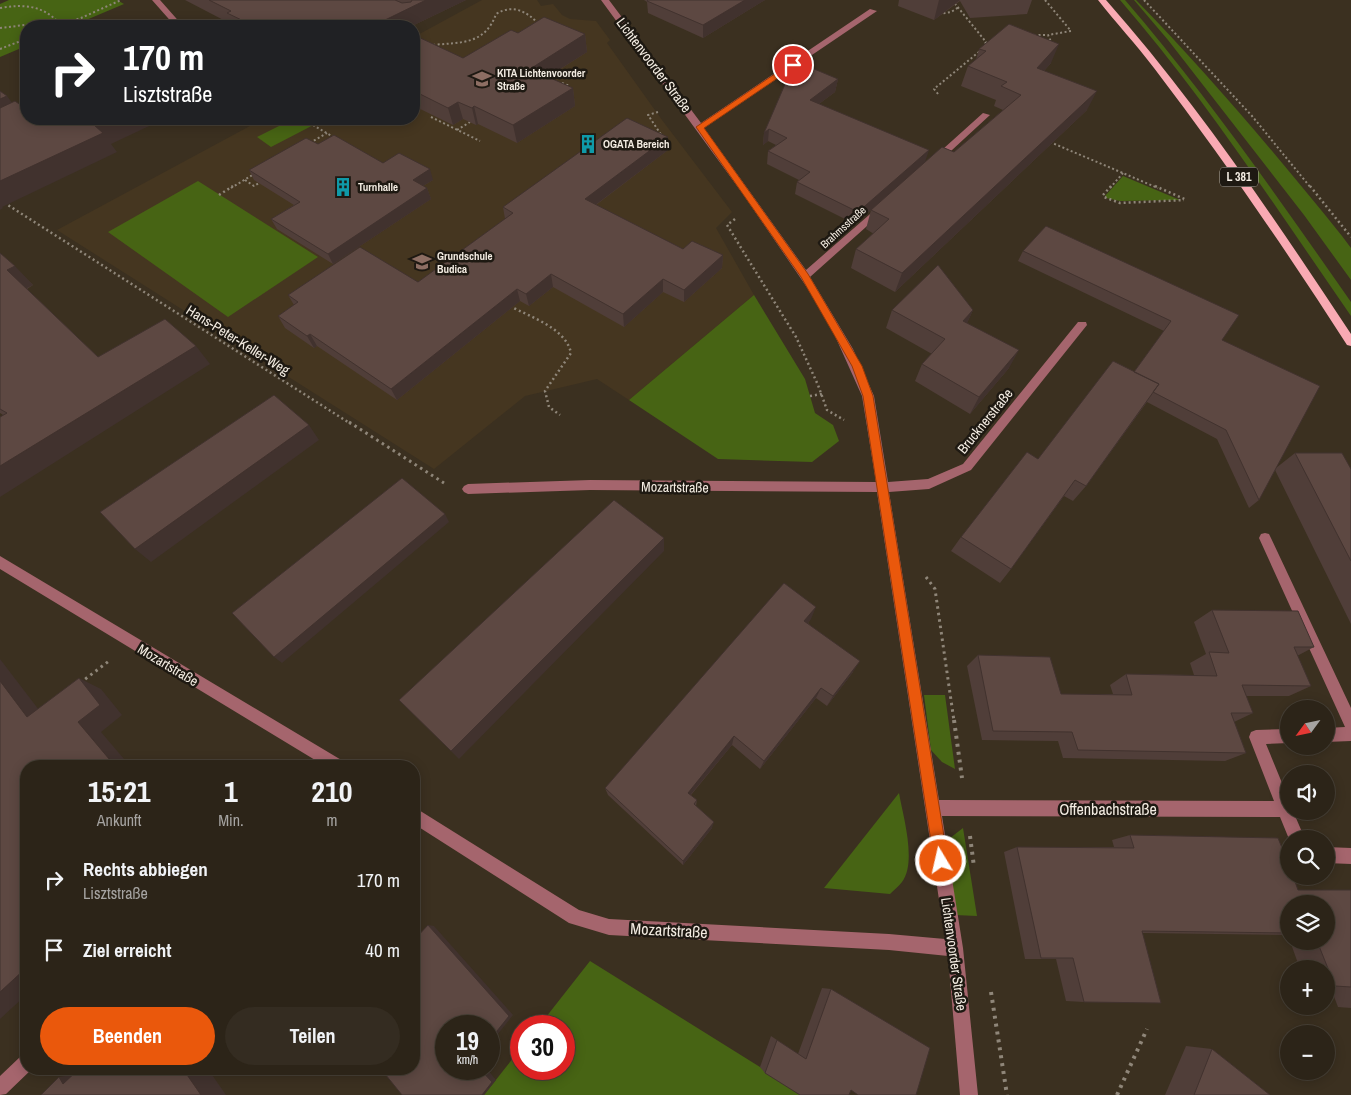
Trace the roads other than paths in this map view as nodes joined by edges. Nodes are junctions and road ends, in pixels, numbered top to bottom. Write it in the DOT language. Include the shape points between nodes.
graph roads {
  1 [pos="156,0"];
  2 [pos="605,0"];
  3 [pos="1102,0"];
  4 [pos="873,11"];
  5 [pos="174,20"];
  6 [pos="986,115"];
  7 [pos="700,127"];
  8 [pos="931,164"];
  9 [pos="886,204"];
  10 [pos="805,276"];
  11 [pos="1082,326"];
  12 [pos="1351,342"];
  13 [pos="882,487"];
  14 [pos="468,489"];
  15 [pos="1265,538"];
  16 [pos="0,562"];
  17 [pos="1351,724"];
  18 [pos="1351,734"];
  19 [pos="1335,735"];
  20 [pos="1280,736"];
  21 [pos="328,760"];
  22 [pos="1280,799"];
  23 [pos="932,808"];
  24 [pos="1280,809"];
  25 [pos="420,819"];
  26 [pos="1335,855"];
  27 [pos="1351,856"];
  28 [pos="955,948"];
  29 [pos="20,1069"];
  30 [pos="0,1088"];
  31 [pos="969,1095"];
  1 -- 5 [label="street"];
  2 -- 7 [label="street, Lichtenvoorder Straße"];
  3 -- 12 [label="main road, L 381" via="1144,48 1242,182"];
  4 -- 7 [label="street"];
  6 -- 8 [label="street"];
  7 -- 10 [label="street, Lichtenvoorder Straße"];
  9 -- 10 [label="street, Brahmsstraße"];
  10 -- 13 [label="street, Lichtenvoorder Straße" via="857,366 868,396"];
  11 -- 13 [label="street, Brucknerstraße" via="967,467 929,484"];
  13 -- 14 [label="street, Mozartstraße" via="590,485"];
  13 -- 23 [label="street, Lichtenvoorder Straße"];
  15 -- 17 [label="street"];
  16 -- 21 [label="street, Mozartstraße"];
  18 -- 19 [label="street"];
  20 -- 22 [label="street" via="1256,737"];
  23 -- 24 [label="street, Offenbachstraße"];
  23 -- 28 [label="street, Lichtenvoorder Straße"];
  25 -- 28 [label="street, Mozartstraße" via="575,917 609,927"];
  26 -- 27 [label="street"];
  28 -- 31 [label="street, Lichtenvoorder Straße"];
  29 -- 30 [label="street"];
}
